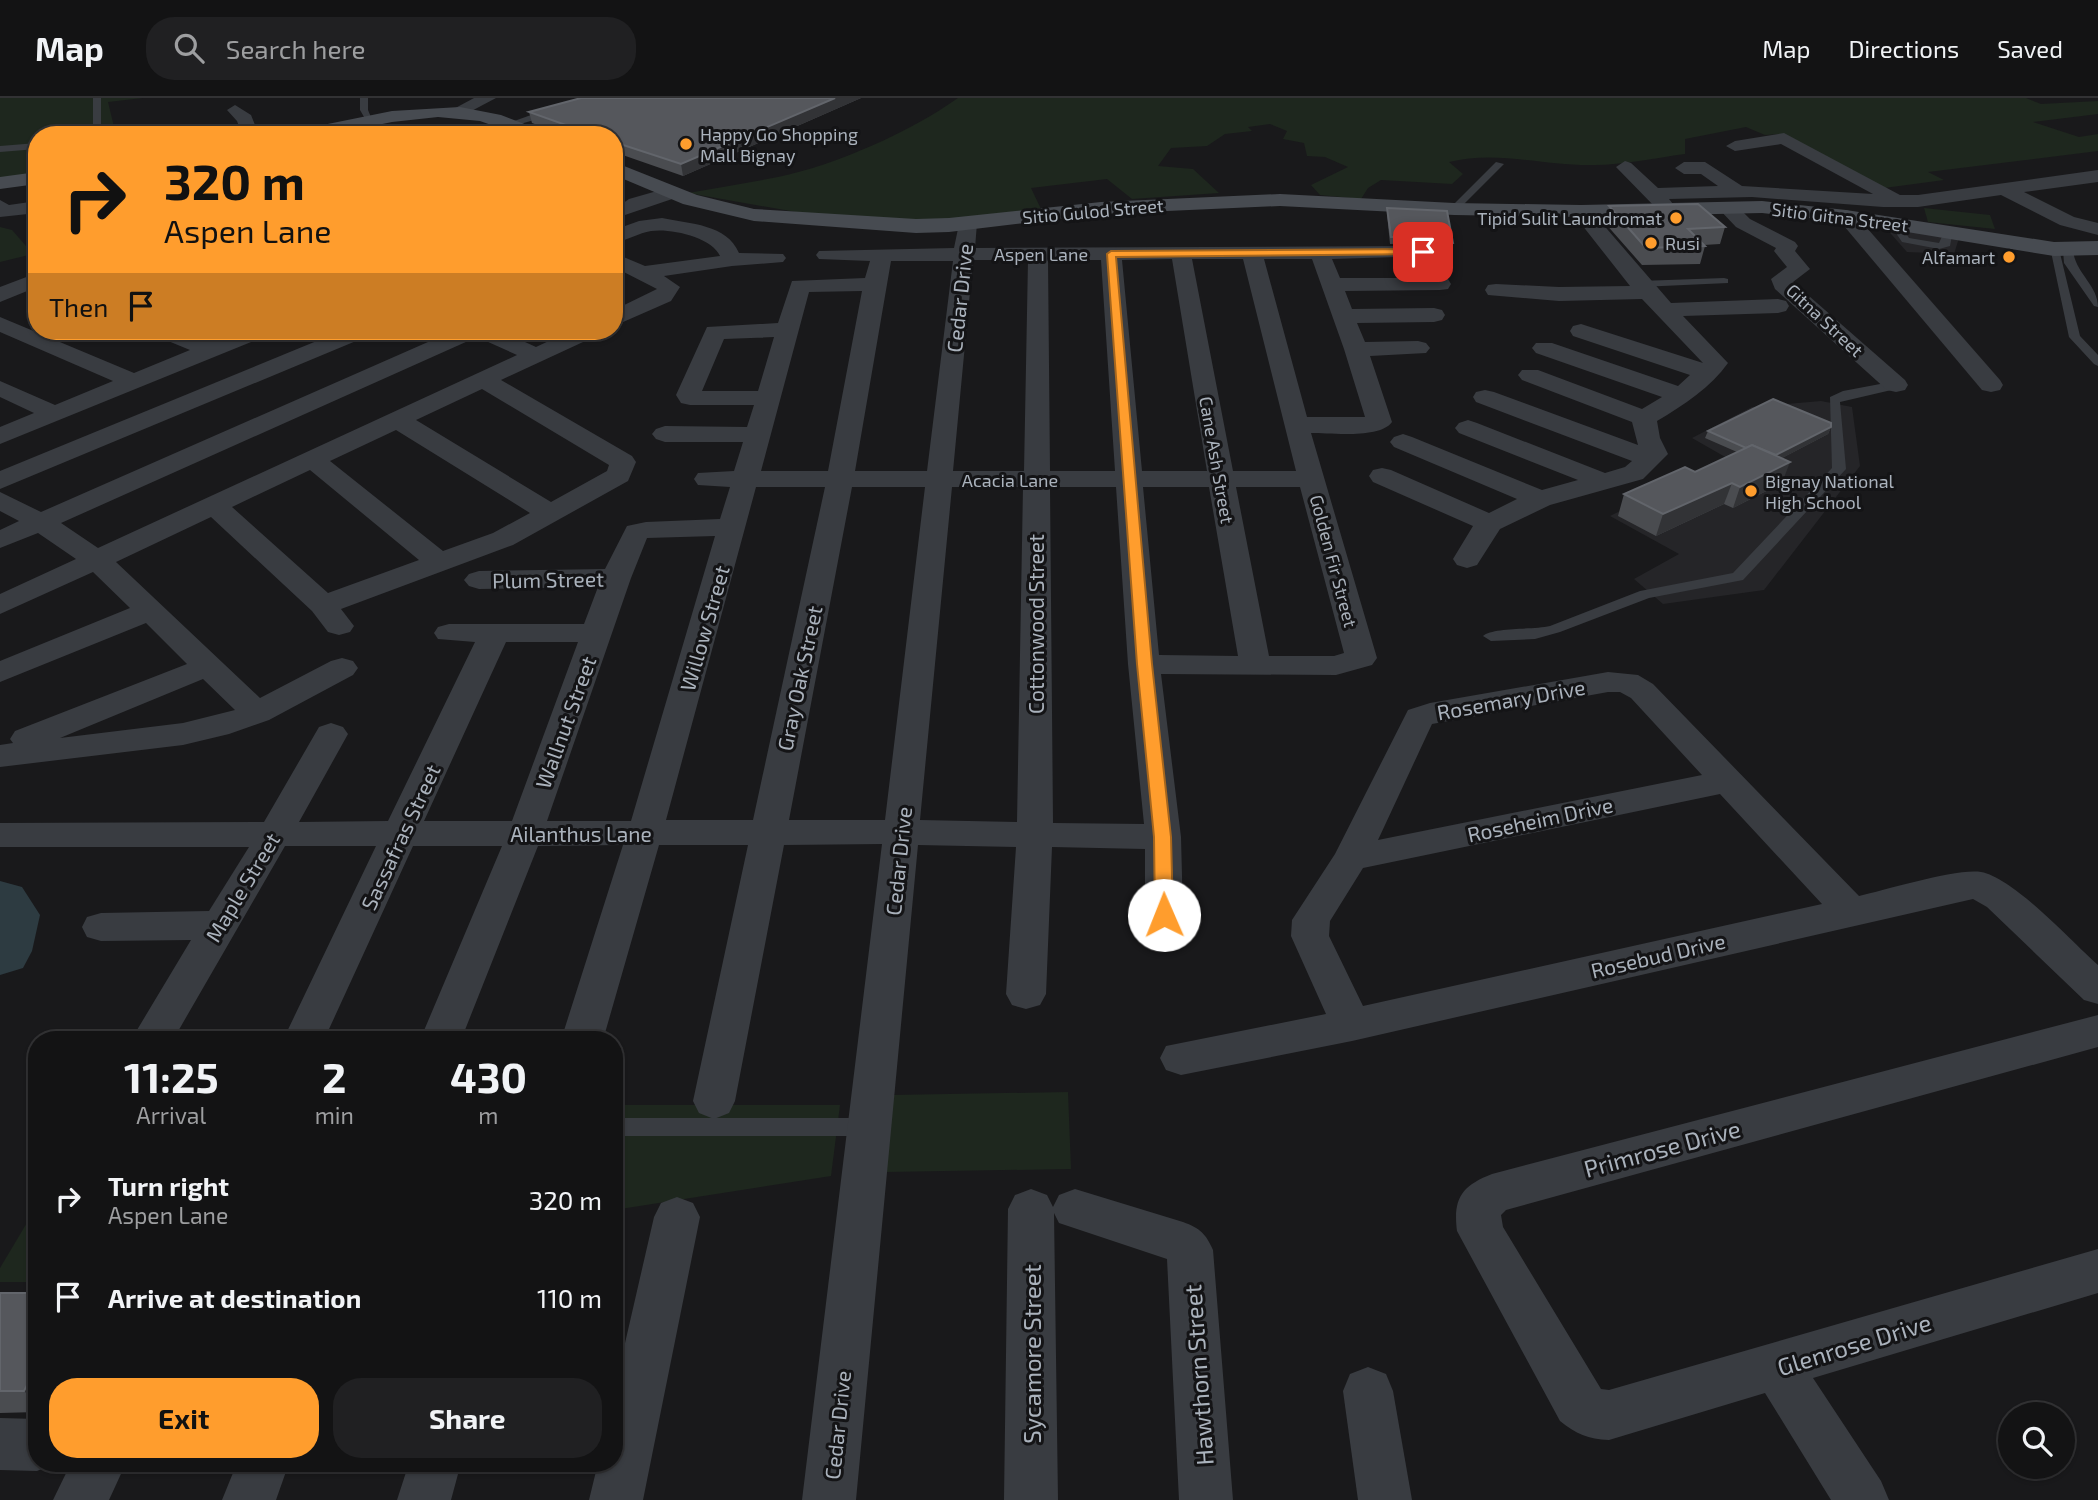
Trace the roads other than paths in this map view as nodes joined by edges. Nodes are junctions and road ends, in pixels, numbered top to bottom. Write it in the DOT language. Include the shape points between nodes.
graph roads {
  1 [pos="97,98"];
  2 [pos="364,98"];
  3 [pos="488,98"];
  4 [pos="235,110"];
  5 [pos="456,112"];
  6 [pos="370,120"];
  7 [pos="97,126"];
  8 [pos="247,126"];
  9 [pos="343,126"];
  10 [pos="525,126"];
  11 [pos="28,147"];
  12 [pos="0,149"];
  13 [pos="1759,162"];
  14 [pos="1499,164"];
  15 [pos="1625,167"];
  16 [pos="1684,168"];
  17 [pos="623,172"];
  18 [pos="1783,175"];
  19 [pos="2098,176"];
  20 [pos="28,179"];
  21 [pos="2059,181"];
  22 [pos="0,183"];
  23 [pos="2004,189"];
  24 [pos="671,193"];
  25 [pos="1819,196"];
  26 [pos="2088,196"];
  27 [pos="1732,200"];
  28 [pos="1902,202"];
  29 [pos="0,206"];
  30 [pos="711,206"];
  31 [pos="28,208"];
  32 [pos="1454,209"];
  33 [pos="623,210"];
  34 [pos="623,211"];
  35 [pos="1581,211"];
  36 [pos="1846,216"];
  37 [pos="2098,229"];
  38 [pos="623,234"];
  39 [pos="966,238"];
  40 [pos="2098,248"];
  41 [pos="2061,250"];
  42 [pos="1423,252"];
  43 [pos="1320,253"];
  44 [pos="882,254"];
  45 [pos="1038,254"];
  46 [pos="1111,254"];
  47 [pos="1181,254"];
  48 [pos="1252,254"];
  49 [pos="826,255"];
  50 [pos="776,258"];
  51 [pos="732,260"];
  52 [pos="623,263"];
  53 [pos="28,266"];
  54 [pos="0,273"];
  55 [pos="643,273"];
  56 [pos="1724,281"];
  57 [pos="28,283"];
  58 [pos="873,284"];
  59 [pos="1440,284"];
  60 [pos="1333,285"];
  61 [pos="1496,290"];
  62 [pos="0,295"];
  63 [pos="1651,295"];
  64 [pos="2098,304"];
  65 [pos="1778,306"];
  66 [pos="623,314"];
  67 [pos="1434,314"];
  68 [pos="1344,316"];
  69 [pos="0,324"];
  70 [pos="788,330"];
  71 [pos="1581,331"];
  72 [pos="28,336"];
  73 [pos="37,340"];
  74 [pos="187,340"];
  75 [pos="235,340"];
  76 [pos="338,340"];
  77 [pos="451,340"];
  78 [pos="502,340"];
  79 [pos="568,340"];
  80 [pos="1418,348"];
  81 [pos="1544,348"];
  82 [pos="1356,349"];
  83 [pos="210,350"];
  84 [pos="535,355"];
  85 [pos="2098,362"];
  86 [pos="1709,373"];
  87 [pos="1530,375"];
  88 [pos="482,379"];
  89 [pos="135,382"];
  90 [pos="1896,385"];
  91 [pos="1991,385"];
  92 [pos="0,388"];
  93 [pos="1682,396"];
  94 [pos="1485,397"];
  95 [pos="770,398"];
  96 [pos="55,414"];
  97 [pos="1644,418"];
  98 [pos="398,420"];
  99 [pos="1296,425"];
  100 [pos="1468,428"];
  101 [pos="665,434"];
  102 [pos="759,435"];
  103 [pos="0,436"];
  104 [pos="1403,442"];
  105 [pos="1651,459"];
  106 [pos="313,460"];
  107 [pos="1382,476"];
  108 [pos="708,479"];
  109 [pos="747,479"];
  110 [pos="840,479"];
  111 [pos="940,479"];
  112 [pos="1312,479"];
  113 [pos="1036,480"];
  114 [pos="1130,480"];
  115 [pos="1220,480"];
  116 [pos="0,481"];
  117 [pos="1603,481"];
  118 [pos="1539,499"];
  119 [pos="0,500"];
  120 [pos="215,506"];
  121 [pos="550,513"];
  122 [pos="40,522"];
  123 [pos="1489,523"];
  124 [pos="733,527"];
  125 [pos="0,540"];
  126 [pos="1467,559"];
  127 [pos="98,561"];
  128 [pos="439,562"];
  129 [pos="616,578"];
  130 [pos="479,580"];
  131 [pos="0,605"];
  132 [pos="150,611"];
  133 [pos="449,633"];
  134 [pos="495,633"];
  135 [pos="598,633"];
  136 [pos="1491,636"];
  137 [pos="1144,664"];
  138 [pos="209,666"];
  139 [pos="1255,666"];
  140 [pos="342,668"];
  141 [pos="0,672"];
  142 [pos="257,713"];
  143 [pos="331,734"];
  144 [pos="0,749"];
  145 [pos="0,756"];
  146 [pos="1729,781"];
  147 [pos="902,832"];
  148 [pos="402,833"];
  149 [pos="525,833"];
  150 [pos="645,833"];
  151 [pos="768,833"];
  152 [pos="275,834"];
  153 [pos="0,835"];
  154 [pos="1035,836"];
  155 [pos="1163,837"];
  156 [pos="1351,858"];
  157 [pos="1851,911"];
  158 [pos="1164,915"];
  159 [pos="219,925"];
  160 [pos="101,927"];
  161 [pos="2098,989"];
  162 [pos="1026,994"];
  163 [pos="1352,1025"];
  164 [pos="156,1031"];
  165 [pos="307,1031"];
  166 [pos="444,1031"];
  167 [pos="585,1031"];
  168 [pos="2098,1031"];
  169 [pos="1181,1058"];
  170 [pos="714,1101"];
  171 [pos="623,1127"];
  172 [pos="869,1128"];
  173 [pos="677,1217"];
  174 [pos="1190,1250"];
  175 [pos="2098,1271"];
  176 [pos="1777,1367"];
  177 [pos="1368,1391"];
  178 [pos="1609,1415"];
  179 [pos="0,1444"];
  180 [pos="28,1445"];
  181 [pos="623,1468"];
  182 [pos="95,1472"];
  183 [pos="260,1472"];
  184 [pos="432,1472"];
  185 [pos="622,1472"];
  186 [pos="80,1500"];
  187 [pos="249,1500"];
  188 [pos="424,1500"];
  189 [pos="616,1500"];
  190 [pos="829,1500"];
  191 [pos="1031,1500"];
  192 [pos="1206,1500"];
  193 [pos="1385,1500"];
  194 [pos="1862,1500"];
  1 -- 7 [label="lane"];
  2 -- 6 [label="lane"];
  3 -- 5 [label="street"];
  4 -- 8 [label="street"];
  5 -- 6 [label="main road"];
  5 -- 10 [label="main road"];
  6 -- 9 [label="main road"];
  11 -- 12 [label="lane"];
  13 -- 28 [label="street" via="1735,146 1784,138"];
  14 -- 32 [label="lane"];
  15 -- 27 [label="street" via="1658,199"];
  16 -- 27 [label="street" via="1705,168"];
  17 -- 24 [label="main road, Sitio Gulod Street"];
  18 -- 25 [label="street"];
  19 -- 21 [label="street"];
  20 -- 22 [label="main road"];
  21 -- 23 [label="street"];
  21 -- 26 [label="street"];
  23 -- 28 [label="street"];
  23 -- 37 [label="street" via="2067,221"];
  24 -- 30 [label="main road, Sitio Gulod Street"];
  24 -- 33 [label="street"];
  25 -- 27 [label="street"];
  25 -- 28 [label="street"];
  27 -- 35 [label="main road, Sitio Gitna Street"];
  27 -- 36 [label="main road, Sitio Gitna Street"];
  27 -- 90 [label="street, Gitna Street" via="1743,223 1787,246 1784,251 1799,269 1782,279 1783,284"];
  29 -- 31 [label="street" via="3,212"];
  30 -- 34 [label="street"];
  30 -- 39 [label="main road, Sitio Gulod Street" via="754,215 916,226"];
  32 -- 35 [label="main road, Sitio Gulod Street"];
  32 -- 39 [label="main road, Sitio Gulod Street" via="1280,200 1101,208"];
  35 -- 63 [label="street"];
  36 -- 41 [label="main road, Sitio Gitna Street"];
  36 -- 91 [label="street"];
  38 -- 51 [label="street" via="662,224 715,236"];
  39 -- 44 [label="street, Aspen Lane"];
  39 -- 45 [label="street, Aspen Lane"];
  39 -- 111 [label="street, Cedar Drive"];
  40 -- 41 [label="main road, Sitio Gitna Street"];
  41 -- 64 [label="lane"];
  41 -- 85 [label="lane" via="2075,337"];
  42 -- 43 [label="street, Aspen Lane"];
  43 -- 48 [label="street, Aspen Lane"];
  43 -- 60 [label="street"];
  44 -- 49 [label="street, Aspen Lane"];
  44 -- 58 [label="street, Gray Oak Street"];
  45 -- 46 [label="street, Aspen Lane"];
  45 -- 113 [label="street, Cottonwood Street"];
  46 -- 47 [label="street, Aspen Lane"];
  46 -- 114 [label="street"];
  47 -- 48 [label="street, Aspen Lane"];
  47 -- 115 [label="street, Cane Ash Street"];
  48 -- 99 [label="street, Golden Fir Street"];
  50 -- 51 [label="street"];
  51 -- 55 [label="street"];
  52 -- 55 [label="street"];
  53 -- 54 [label="street"];
  55 -- 66 [label="street" via="669,286 668,291"];
  56 -- 63 [label="lane"];
  57 -- 62 [label="street"];
  58 -- 70 [label="street, Willow Street" via="800,286"];
  58 -- 110 [label="street, Gray Oak Street"];
  59 -- 60 [label="street"];
  60 -- 68 [label="street"];
  61 -- 63 [label="street"];
  63 -- 65 [label="street"];
  63 -- 86 [label="street" via="1716,363"];
  67 -- 68 [label="street"];
  68 -- 82 [label="street"];
  69 -- 72 [label="street"];
  70 -- 95 [label="street, Willow Street"];
  70 -- 95 [label="street" via="715,332 688,395"];
  71 -- 86 [label="street"];
  73 -- 89 [label="street"];
  74 -- 83 [label="street"];
  75 -- 83 [label="street"];
  76 -- 116 [label="street"];
  77 -- 122 [label="street"];
  78 -- 84 [label="street"];
  79 -- 84 [label="street"];
  80 -- 82 [label="street"];
  81 -- 93 [label="street"];
  82 -- 99 [label="street" via="1379,422"];
  83 -- 89 [label="street"];
  84 -- 88 [label="street"];
  86 -- 93 [label="street"];
  87 -- 97 [label="street"];
  88 -- 98 [label="street"];
  88 -- 121 [label="street" via="623,462 619,475"];
  89 -- 96 [label="street"];
  90 -- 136 [label="lane" via="1834,400 1839,469 1738,577 1645,594 1545,632"];
  92 -- 96 [label="street"];
  93 -- 97 [label="street"];
  94 -- 105 [label="street"];
  95 -- 102 [label="street, Willow Street"];
  96 -- 103 [label="street"];
  97 -- 105 [label="street" via="1654,454"];
  98 -- 106 [label="street"];
  98 -- 121 [label="street"];
  99 -- 112 [label="street, Golden Fir Street"];
  100 -- 117 [label="street"];
  101 -- 102 [label="street"];
  102 -- 109 [label="street, Willow Street"];
  104 -- 118 [label="street"];
  105 -- 117 [label="street" via="1634,473"];
  106 -- 120 [label="street"];
  106 -- 128 [label="street"];
  107 -- 123 [label="street"];
  108 -- 109 [label="street, Acacia Lane"];
  109 -- 110 [label="street, Acacia Lane"];
  109 -- 124 [label="street, Willow Street"];
  110 -- 111 [label="street, Acacia Lane"];
  110 -- 151 [label="street, Gray Oak Street"];
  111 -- 113 [label="street, Acacia Lane"];
  111 -- 147 [label="street, Cedar Drive"];
  112 -- 115 [label="street, Acacia Lane"];
  112 -- 139 [label="street, Golden Fir Street" via="1361,658 1336,666"];
  113 -- 114 [label="street, Acacia Lane"];
  113 -- 154 [label="street, Cottonwood Street"];
  114 -- 115 [label="street, Acacia Lane"];
  114 -- 137 [label="street"];
  115 -- 139 [label="street, Cane Ash Street"];
  117 -- 118 [label="street"];
  118 -- 123 [label="street"];
  119 -- 122 [label="street"];
  120 -- 127 [label="street"];
  120 -- 128 [label="street" via="331,615"];
  121 -- 128 [label="street" via="503,539"];
  122 -- 125 [label="street"];
  122 -- 127 [label="street"];
  123 -- 126 [label="street"];
  124 -- 129 [label="street, Wallnut Street" via="637,532"];
  124 -- 150 [label="street, Willow Street"];
  127 -- 131 [label="street"];
  127 -- 132 [label="street"];
  129 -- 130 [label="street, Plum Street"];
  129 -- 135 [label="street, Wallnut Street"];
  132 -- 138 [label="street"];
  132 -- 141 [label="street"];
  133 -- 134 [label="street"];
  134 -- 135 [label="street"];
  134 -- 148 [label="street, Sassafras Street"];
  135 -- 149 [label="street, Wallnut Street"];
  137 -- 139 [label="street, Golden Fir Street"];
  137 -- 155 [label="street"];
  138 -- 142 [label="street"];
  138 -- 144 [label="street"];
  140 -- 142 [label="street"];
  142 -- 145 [label="street" via="183,734"];
  143 -- 152 [label="street, Maple Street"];
  146 -- 156 [label="street, Roseheim Drive"];
  146 -- 156 [label="street, Rosemary Drive" via="1642,691 1627,682 1430,713 1416,723"];
  146 -- 157 [label="street, Rosemary Drive"];
  147 -- 151 [label="street, Ailanthus Lane"];
  147 -- 154 [label="street, Ailanthus Lane"];
  147 -- 172 [label="street, Cedar Drive"];
  148 -- 149 [label="street, Ailanthus Lane"];
  148 -- 152 [label="street, Ailanthus Lane"];
  148 -- 165 [label="street, Sassafras Street"];
  149 -- 150 [label="street, Ailanthus Lane"];
  149 -- 166 [label="street, Wallnut Street"];
  150 -- 151 [label="street, Ailanthus Lane"];
  150 -- 167 [label="street, Willow Street"];
  151 -- 170 [label="street, Gray Oak Street"];
  152 -- 153 [label="street, Ailanthus Lane"];
  152 -- 159 [label="street, Maple Street"];
  154 -- 155 [label="street, Ailanthus Lane"];
  154 -- 162 [label="street, Cottonwood Street"];
  155 -- 158 [label="street"];
  156 -- 163 [label="street, Rosemary Drive" via="1311,920 1310,936"];
  157 -- 161 [label="street, Rosebud Drive" via="1979,885 2000,897"];
  157 -- 163 [label="street, Rosebud Drive"];
  159 -- 160 [label="street"];
  159 -- 164 [label="street, Maple Street"];
  163 -- 169 [label="street, Rosebud Drive"];
  168 -- 178 [label="street, Primrose Drive" via="1492,1194 1478,1209 1480,1231 1578,1403 1591,1414"];
  171 -- 172 [label="lane"];
  172 -- 190 [label="street, Cedar Drive"];
  173 -- 181 [label="street"];
  174 -- 191 [label="street, Sycamore Street" via="1183,1243 1053,1209"];
  174 -- 192 [label="street, Hawthorn Street"];
  175 -- 176 [label="street, Glenrose Drive"];
  176 -- 178 [label="street, Glenrose Drive"];
  176 -- 194 [label="street"];
  177 -- 193 [label="street"];
  179 -- 180 [label="street"];
  182 -- 186 [label="street"];
  183 -- 187 [label="street"];
  184 -- 188 [label="street"];
  185 -- 189 [label="street"];
}
